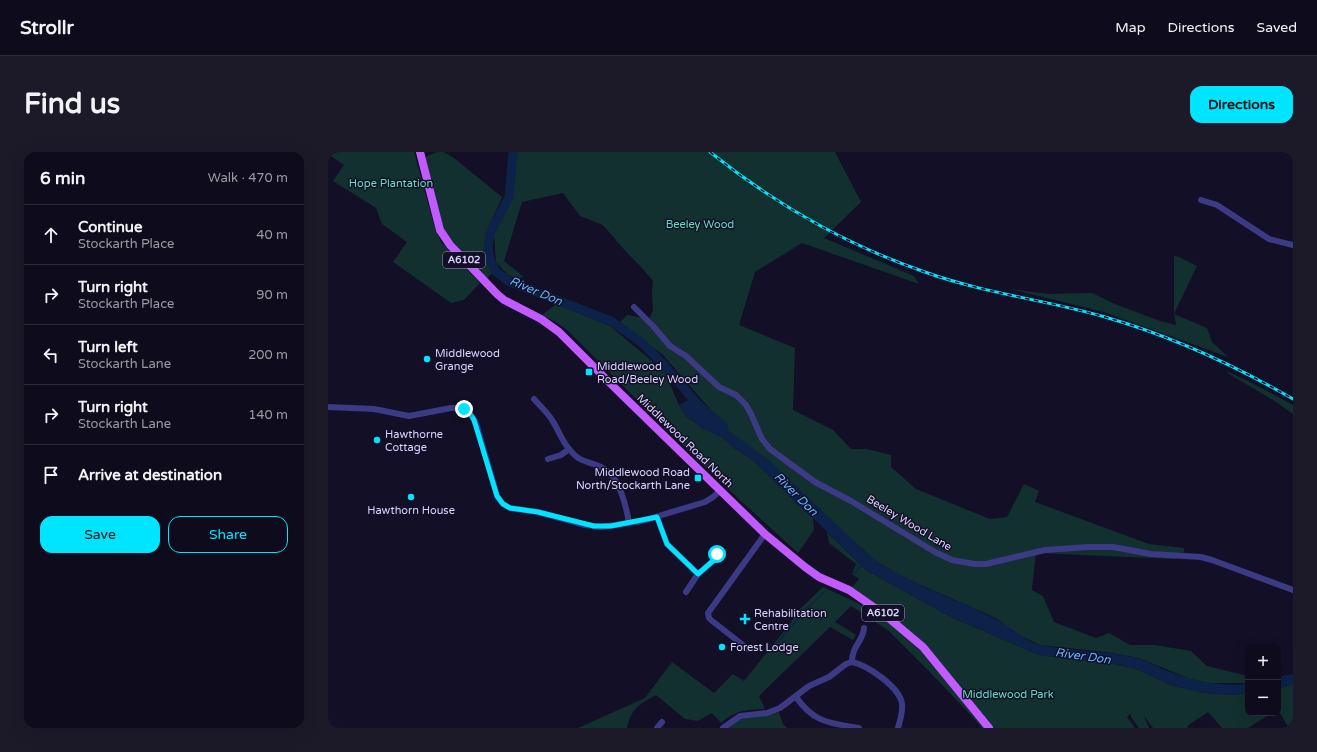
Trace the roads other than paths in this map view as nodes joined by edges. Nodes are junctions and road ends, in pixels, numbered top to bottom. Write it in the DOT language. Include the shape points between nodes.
graph roads {
  1 [pos="420,152"];
  2 [pos="1201,200"];
  3 [pos="1293,245"];
  4 [pos="634,307"];
  5 [pos="534,399"];
  6 [pos="328,407"];
  7 [pos="569,449"];
  8 [pos="548,459"];
  9 [pos="720,491"];
  10 [pos="657,517"];
  11 [pos="629,523"];
  12 [pos="765,534"];
  13 [pos="717,554"];
  14 [pos="698,574"];
  15 [pos="1293,590"];
  16 [pos="686,592"];
  17 [pos="864,628"];
  18 [pos="748,649"];
  19 [pos="852,662"];
  20 [pos="796,697"];
  21 [pos="662,722"];
  22 [pos="657,728"];
  23 [pos="723,728"];
  24 [pos="860,728"];
  25 [pos="898,728"];
  26 [pos="989,728"];
  1 -- 9 [label="main road, Middlewood Road North / A6102" via="440,230 450,245 504,300 541,319 559,332"];
  2 -- 3 [label="street" via="1217,205 1269,239"];
  4 -- 15 [label="street, Beeley Wood Lane" via="670,346 686,356 719,387 736,395 746,405 762,440 770,450 815,482 851,500 952,560 986,564 1045,550 1113,547 1151,554 1202,557"];
  5 -- 7 [label="street" via="548,414"];
  6 -- 11 [label="street" via="374,409 409,416 461,408 469,412 474,420 497,496 503,504 510,508 594,526"];
  7 -- 8 [label="street" via="559,456"];
  7 -- 11 [label="street" via="581,460 602,467 612,477 624,500"];
  9 -- 10 [label="street" via="705,502"];
  9 -- 12 [label="main road, Middlewood Road North / A6102"];
  10 -- 11 [label="street"];
  10 -- 14 [label="street" via="667,544"];
  12 -- 18 [label="street" via="708,613 711,620"];
  12 -- 26 [label="main road, Middlewood Road North / A6102" via="819,577 856,594 904,629 932,657"];
  13 -- 14 [label="street"];
  14 -- 16 [label="street"];
  17 -- 19 [label="street" via="852,652"];
  19 -- 20 [label="street" via="809,686"];
  19 -- 25 [label="street" via="864,666 897,692 902,704"];
  20 -- 23 [label="street" via="767,713 737,717"];
  20 -- 24 [label="street" via="806,710 819,719"];
  21 -- 22 [label="street"];
}
